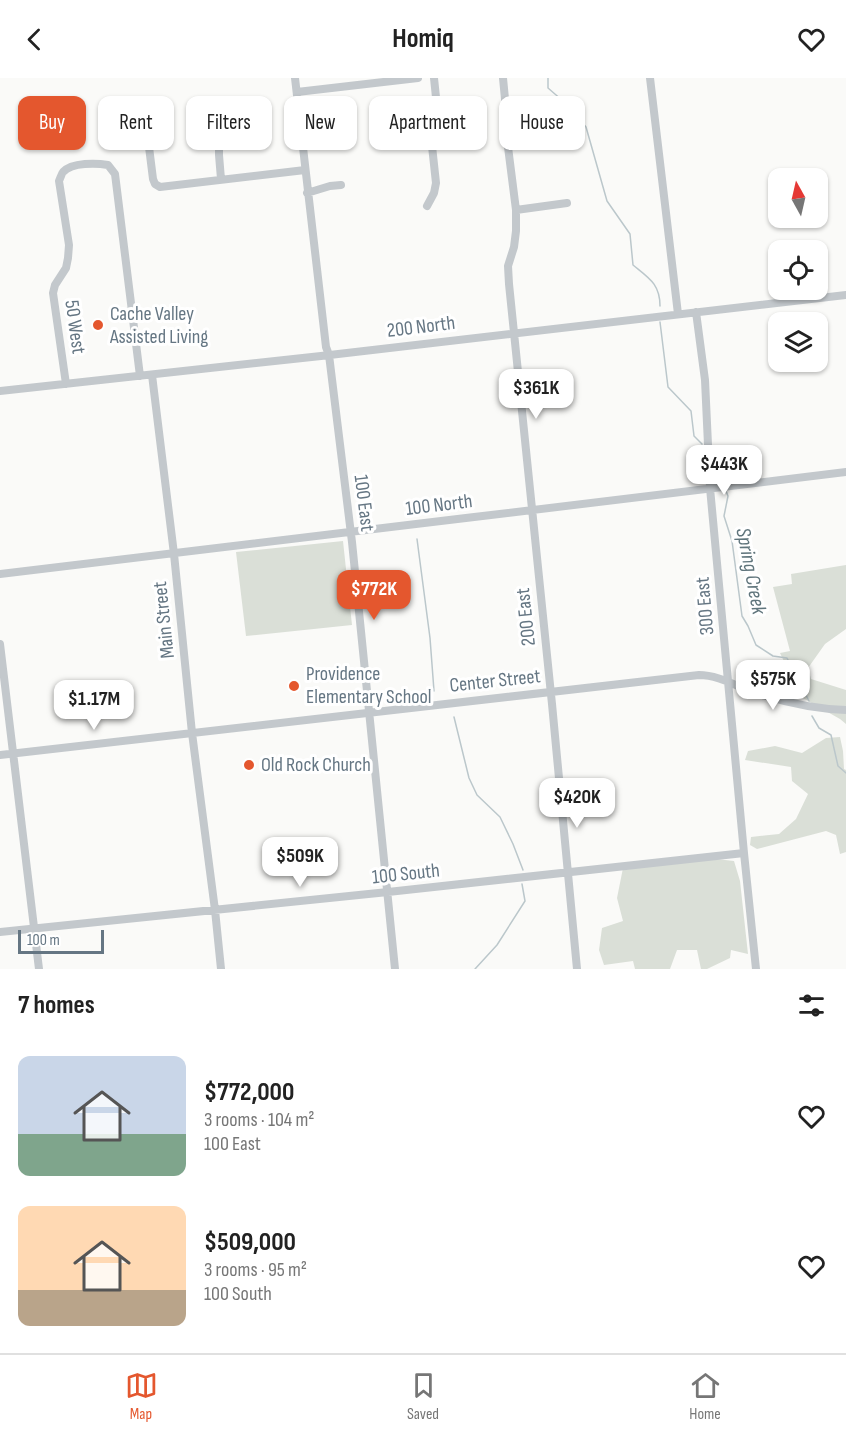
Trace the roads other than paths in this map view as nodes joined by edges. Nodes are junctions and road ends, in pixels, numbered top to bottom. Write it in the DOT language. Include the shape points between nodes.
graph roads {
  1 [pos="295,78"];
  2 [pos="418,78"];
  3 [pos="434,78"];
  4 [pos="503,78"];
  5 [pos="650,78"];
  6 [pos="297,92"];
  7 [pos="149,150"];
  8 [pos="219,150"];
  9 [pos="305,170"];
  10 [pos="221,179"];
  11 [pos="341,185"];
  12 [pos="308,193"];
  13 [pos="567,203"];
  14 [pos="427,206"];
  15 [pos="516,210"];
  16 [pos="846,295"];
  17 [pos="696,312"];
  18 [pos="678,314"];
  19 [pos="514,333"];
  20 [pos="329,355"];
  21 [pos="152,375"];
  22 [pos="140,376"];
  23 [pos="66,384"];
  24 [pos="0,391"];
  25 [pos="846,472"];
  26 [pos="710,488"];
  27 [pos="532,510"];
  28 [pos="351,533"];
  29 [pos="174,554"];
  30 [pos="0,574"];
  31 [pos="0,644"];
  32 [pos="727,662"];
  33 [pos="709,675"];
  34 [pos="728,682"];
  35 [pos="551,692"];
  36 [pos="846,710"];
  37 [pos="370,712"];
  38 [pos="192,733"];
  39 [pos="14,754"];
  40 [pos="0,755"];
  41 [pos="744,853"];
  42 [pos="568,872"];
  43 [pos="388,892"];
  44 [pos="215,910"];
  45 [pos="34,928"];
  46 [pos="0,932"];
  47 [pos="39,969"];
  48 [pos="220,969"];
  49 [pos="395,969"];
  50 [pos="577,969"];
  51 [pos="756,969"];
  1 -- 6 [label="street, 100 East"];
  2 -- 6 [label="street"];
  3 -- 14 [label="street" via="437,107 432,146 436,183"];
  4 -- 15 [label="street, 200 East"];
  5 -- 18 [label="street"];
  6 -- 9 [label="street, 100 East"];
  7 -- 10 [label="street" via="153,179 160,187"];
  8 -- 10 [label="street"];
  9 -- 10 [label="street"];
  9 -- 12 [label="street, 100 East"];
  11 -- 12 [label="street"];
  12 -- 20 [label="street, 100 East"];
  13 -- 15 [label="street"];
  15 -- 19 [label="street, 200 East" via="514,248 508,266"];
  16 -- 17 [label="street, 200 North"];
  17 -- 18 [label="street, 200 North"];
  17 -- 26 [label="street, 300 East" via="705,380"];
  18 -- 19 [label="street, 200 North"];
  19 -- 20 [label="street, 200 North"];
  19 -- 27 [label="street, 200 East"];
  20 -- 21 [label="street, 200 North"];
  20 -- 28 [label="street, 100 East"];
  21 -- 22 [label="street, 200 North"];
  21 -- 29 [label="street, Main Street"];
  22 -- 23 [label="street, 200 North"];
  22 -- 23 [label="street, 50 West" via="115,174 108,165 97,163 72,166 62,172 60,181 69,258 53,293"];
  23 -- 24 [label="street, 200 North"];
  25 -- 26 [label="street, 100 North"];
  26 -- 27 [label="street, 100 North"];
  26 -- 32 [label="street, 300 East"];
  27 -- 28 [label="street, 100 North"];
  27 -- 35 [label="street, 200 East"];
  28 -- 29 [label="street, 100 North"];
  28 -- 37 [label="street, 100 East"];
  29 -- 30 [label="street, 100 North"];
  29 -- 38 [label="street, Main Street"];
  31 -- 39 [label="street"];
  32 -- 33 [label="street"];
  32 -- 34 [label="street, 300 East"];
  33 -- 34 [label="street, Center Street"];
  33 -- 35 [label="street, Center Street"];
  34 -- 36 [label="street, Center Street" via="801,705"];
  34 -- 41 [label="street, 300 East"];
  35 -- 37 [label="street, Center Street"];
  35 -- 42 [label="street, 200 East"];
  37 -- 38 [label="street, Center Street"];
  37 -- 43 [label="street, 100 East"];
  38 -- 39 [label="street, Center Street"];
  38 -- 44 [label="street, Main Street"];
  39 -- 40 [label="street, Center Street"];
  39 -- 45 [label="street"];
  41 -- 42 [label="street, 100 South"];
  41 -- 51 [label="street, 300 East"];
  42 -- 43 [label="street, 100 South"];
  42 -- 50 [label="street, 200 East"];
  43 -- 44 [label="street, 100 South"];
  43 -- 49 [label="street, 100 East"];
  44 -- 45 [label="street, 100 South"];
  44 -- 48 [label="street, Main Street"];
  45 -- 46 [label="street, 100 South"];
  45 -- 47 [label="street"];
}
